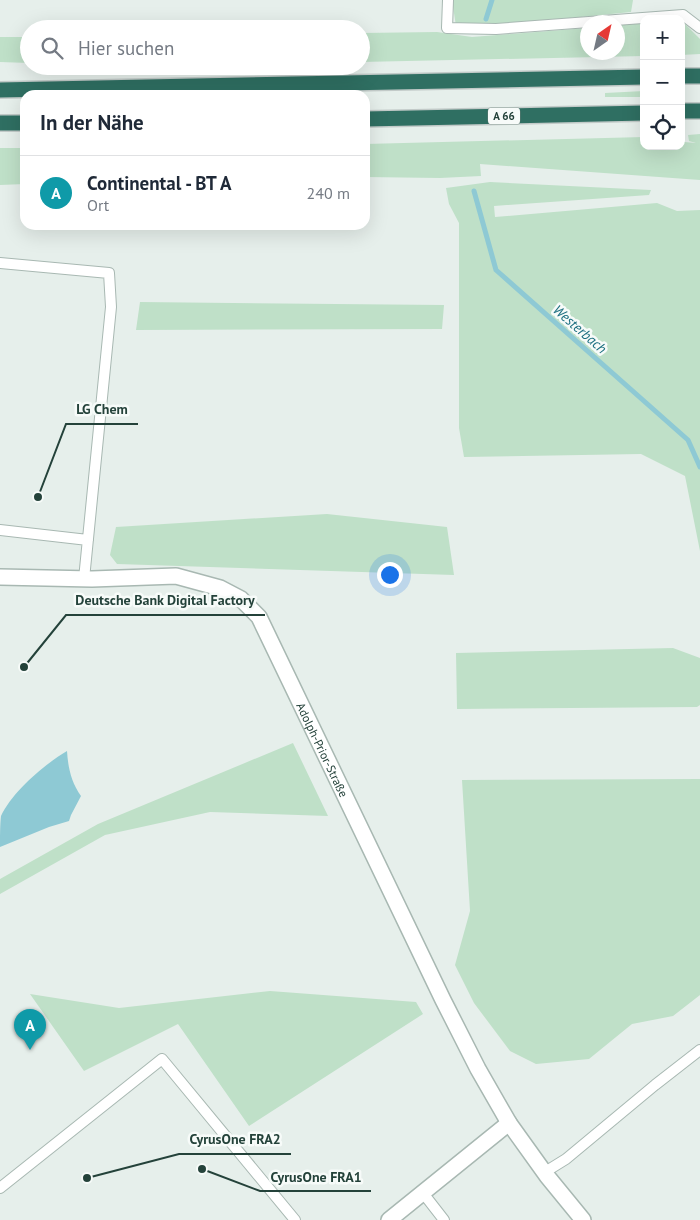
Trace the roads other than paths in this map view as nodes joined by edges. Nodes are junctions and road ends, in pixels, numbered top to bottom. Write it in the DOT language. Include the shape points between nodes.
graph roads {
  1 [pos="448,0"];
  2 [pos="700,28"];
  3 [pos="685,76"];
  4 [pos="700,76"];
  5 [pos="640,77"];
  6 [pos="0,90"];
  7 [pos="685,111"];
  8 [pos="700,111"];
  9 [pos="640,113"];
  10 [pos="370,120"];
  11 [pos="0,123"];
  12 [pos="20,123"];
  13 [pos="0,263"];
  14 [pos="0,530"];
  15 [pos="88,540"];
  16 [pos="0,577"];
  17 [pos="84,579"];
  18 [pos="700,1050"];
  19 [pos="509,1123"];
  20 [pos="545,1172"];
  21 [pos="0,1188"];
  22 [pos="423,1193"];
  23 [pos="295,1220"];
  24 [pos="389,1220"];
  25 [pos="444,1220"];
  26 [pos="583,1220"];
  1 -- 2 [label="lane" via="448,28 496,30 683,15"];
  3 -- 4 [label="highway"];
  5 -- 6 [label="highway"];
  7 -- 8 [label="highway"];
  9 -- 10 [label="highway, A 66"];
  11 -- 12 [label="highway"];
  13 -- 15 [label="lane" via="109,273 111,307"];
  14 -- 15 [label="lane"];
  15 -- 17 [label="lane"];
  16 -- 17 [label="street, Adolph-Prior-Straße"];
  17 -- 19 [label="street, Adolph-Prior-Straße" via="176,576 220,588 241,599 259,617 443,1000"];
  18 -- 20 [label="lane" via="566,1159"];
  19 -- 20 [label="street, Adolph-Prior-Straße"];
  19 -- 22 [label="street"];
  20 -- 26 [label="street, Adolph-Prior-Straße"];
  21 -- 23 [label="lane" via="162,1059"];
  22 -- 24 [label="street"];
  22 -- 25 [label="lane"];
}
